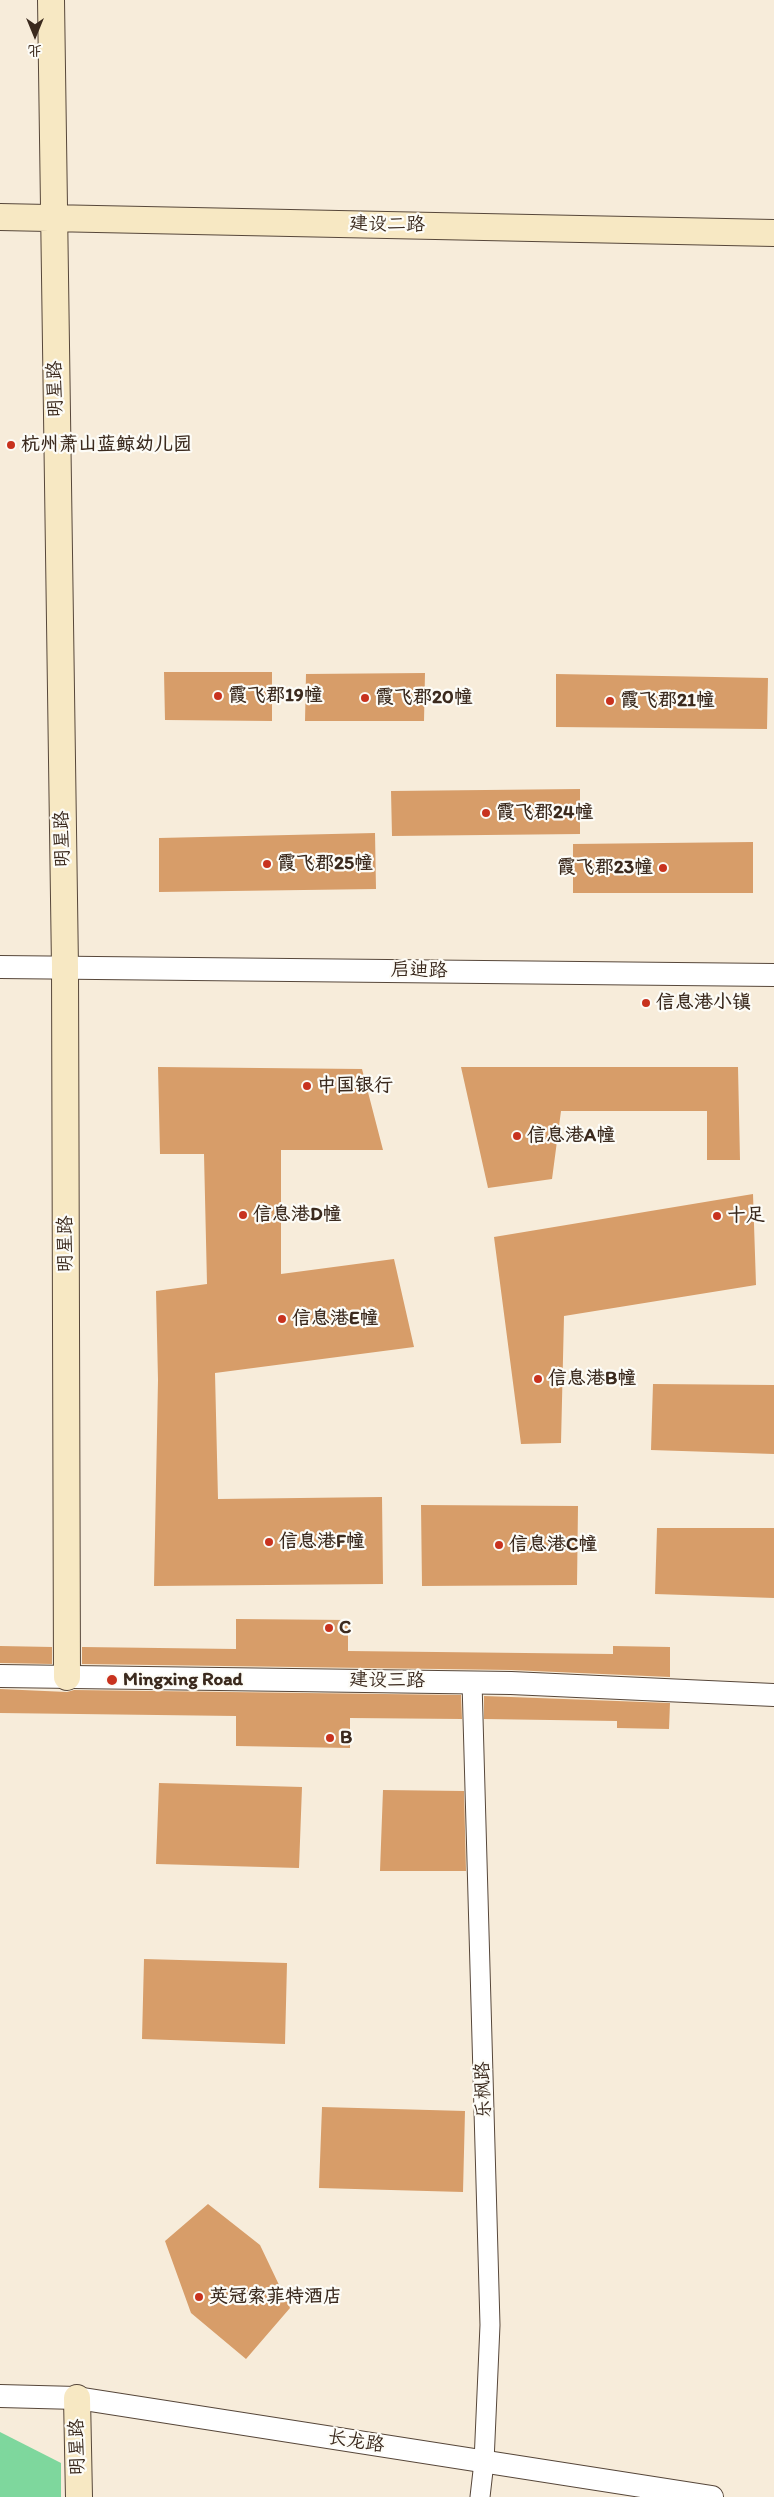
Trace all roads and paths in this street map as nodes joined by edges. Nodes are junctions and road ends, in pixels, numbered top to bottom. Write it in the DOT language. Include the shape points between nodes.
graph roads {
  1 [pos="51,0"];
  2 [pos="0,217"];
  3 [pos="53,218"];
  4 [pos="774,233"];
  5 [pos="0,967"];
  6 [pos="65,967"];
  7 [pos="774,976"];
  8 [pos="0,1676"];
  9 [pos="67,1677"];
  10 [pos="472,1682"];
  11 [pos="774,1695"];
  12 [pos="0,2396"];
  13 [pos="77,2398"];
  14 [pos="484,2462"];
  15 [pos="79,2497"];
  16 [pos="480,2497"];
  17 [pos="712,2497"];
  1 -- 3 [label="main road, 明星路"];
  2 -- 3 [label="main road, 建设二路"];
  3 -- 4 [label="main road, 建设二路"];
  3 -- 6 [label="main road, 明星路"];
  5 -- 6 [label="street, 启迪路"];
  6 -- 7 [label="street, 启迪路"];
  6 -- 9 [label="main road, 明星路"];
  8 -- 9 [label="street, 建设三路"];
  9 -- 10 [label="street, 建设三路"];
  10 -- 11 [label="street, 建设三路"];
  10 -- 14 [label="street, 乐枫路" via="490,2325"];
  12 -- 13 [label="street, 长龙路"];
  13 -- 14 [label="street, 长龙路"];
  13 -- 15 [label="main road, 明星路"];
  14 -- 16 [label="street, 乐枫路"];
  14 -- 17 [label="street, 长龙路"];
}
